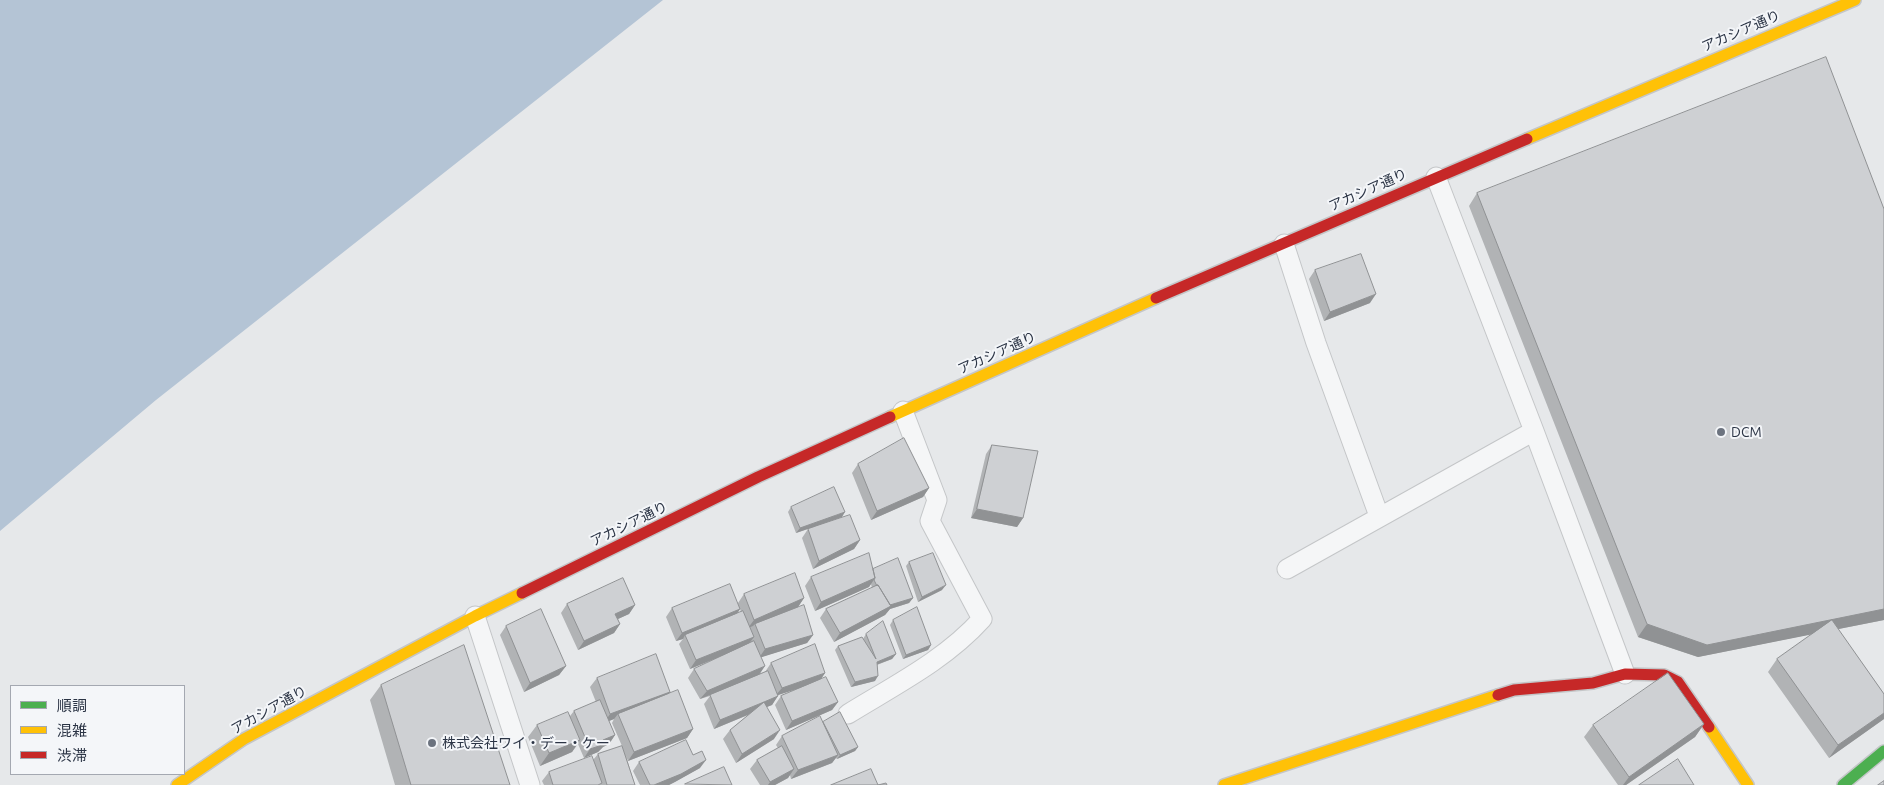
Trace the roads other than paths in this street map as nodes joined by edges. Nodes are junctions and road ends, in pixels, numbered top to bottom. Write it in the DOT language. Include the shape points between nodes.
graph roads {
  1 [pos="1855,0"];
  2 [pos="1436,177"];
  3 [pos="1284,244"];
  4 [pos="903,411"];
  5 [pos="1534,431"];
  6 [pos="1380,516"];
  7 [pos="1287,569"];
  8 [pos="475,616"];
  9 [pos="1625,674"];
  10 [pos="848,714"];
  11 [pos="1884,751"];
  12 [pos="176,785"];
  13 [pos="530,785"];
  14 [pos="1224,785"];
  15 [pos="1748,785"];
  16 [pos="1843,785"];
  1 -- 2 [label="street, アカシア通り"];
  2 -- 3 [label="street, アカシア通り"];
  2 -- 5 [label="lane"];
  3 -- 4 [label="street, アカシア通り"];
  3 -- 6 [label="lane"];
  4 -- 8 [label="street, アカシア通り" via="758,477"];
  4 -- 10 [label="lane" via="937,500 930,521 982,619 965,638 931,663"];
  5 -- 6 [label="lane"];
  5 -- 9 [label="lane"];
  6 -- 7 [label="lane"];
  8 -- 12 [label="street, アカシア通り" via="244,739"];
  8 -- 13 [label="lane"];
  9 -- 14 [label="street" via="1593,683 1514,690"];
  9 -- 15 [label="street" via="1664,675 1678,682"];
  11 -- 16 [label="street"];
}
